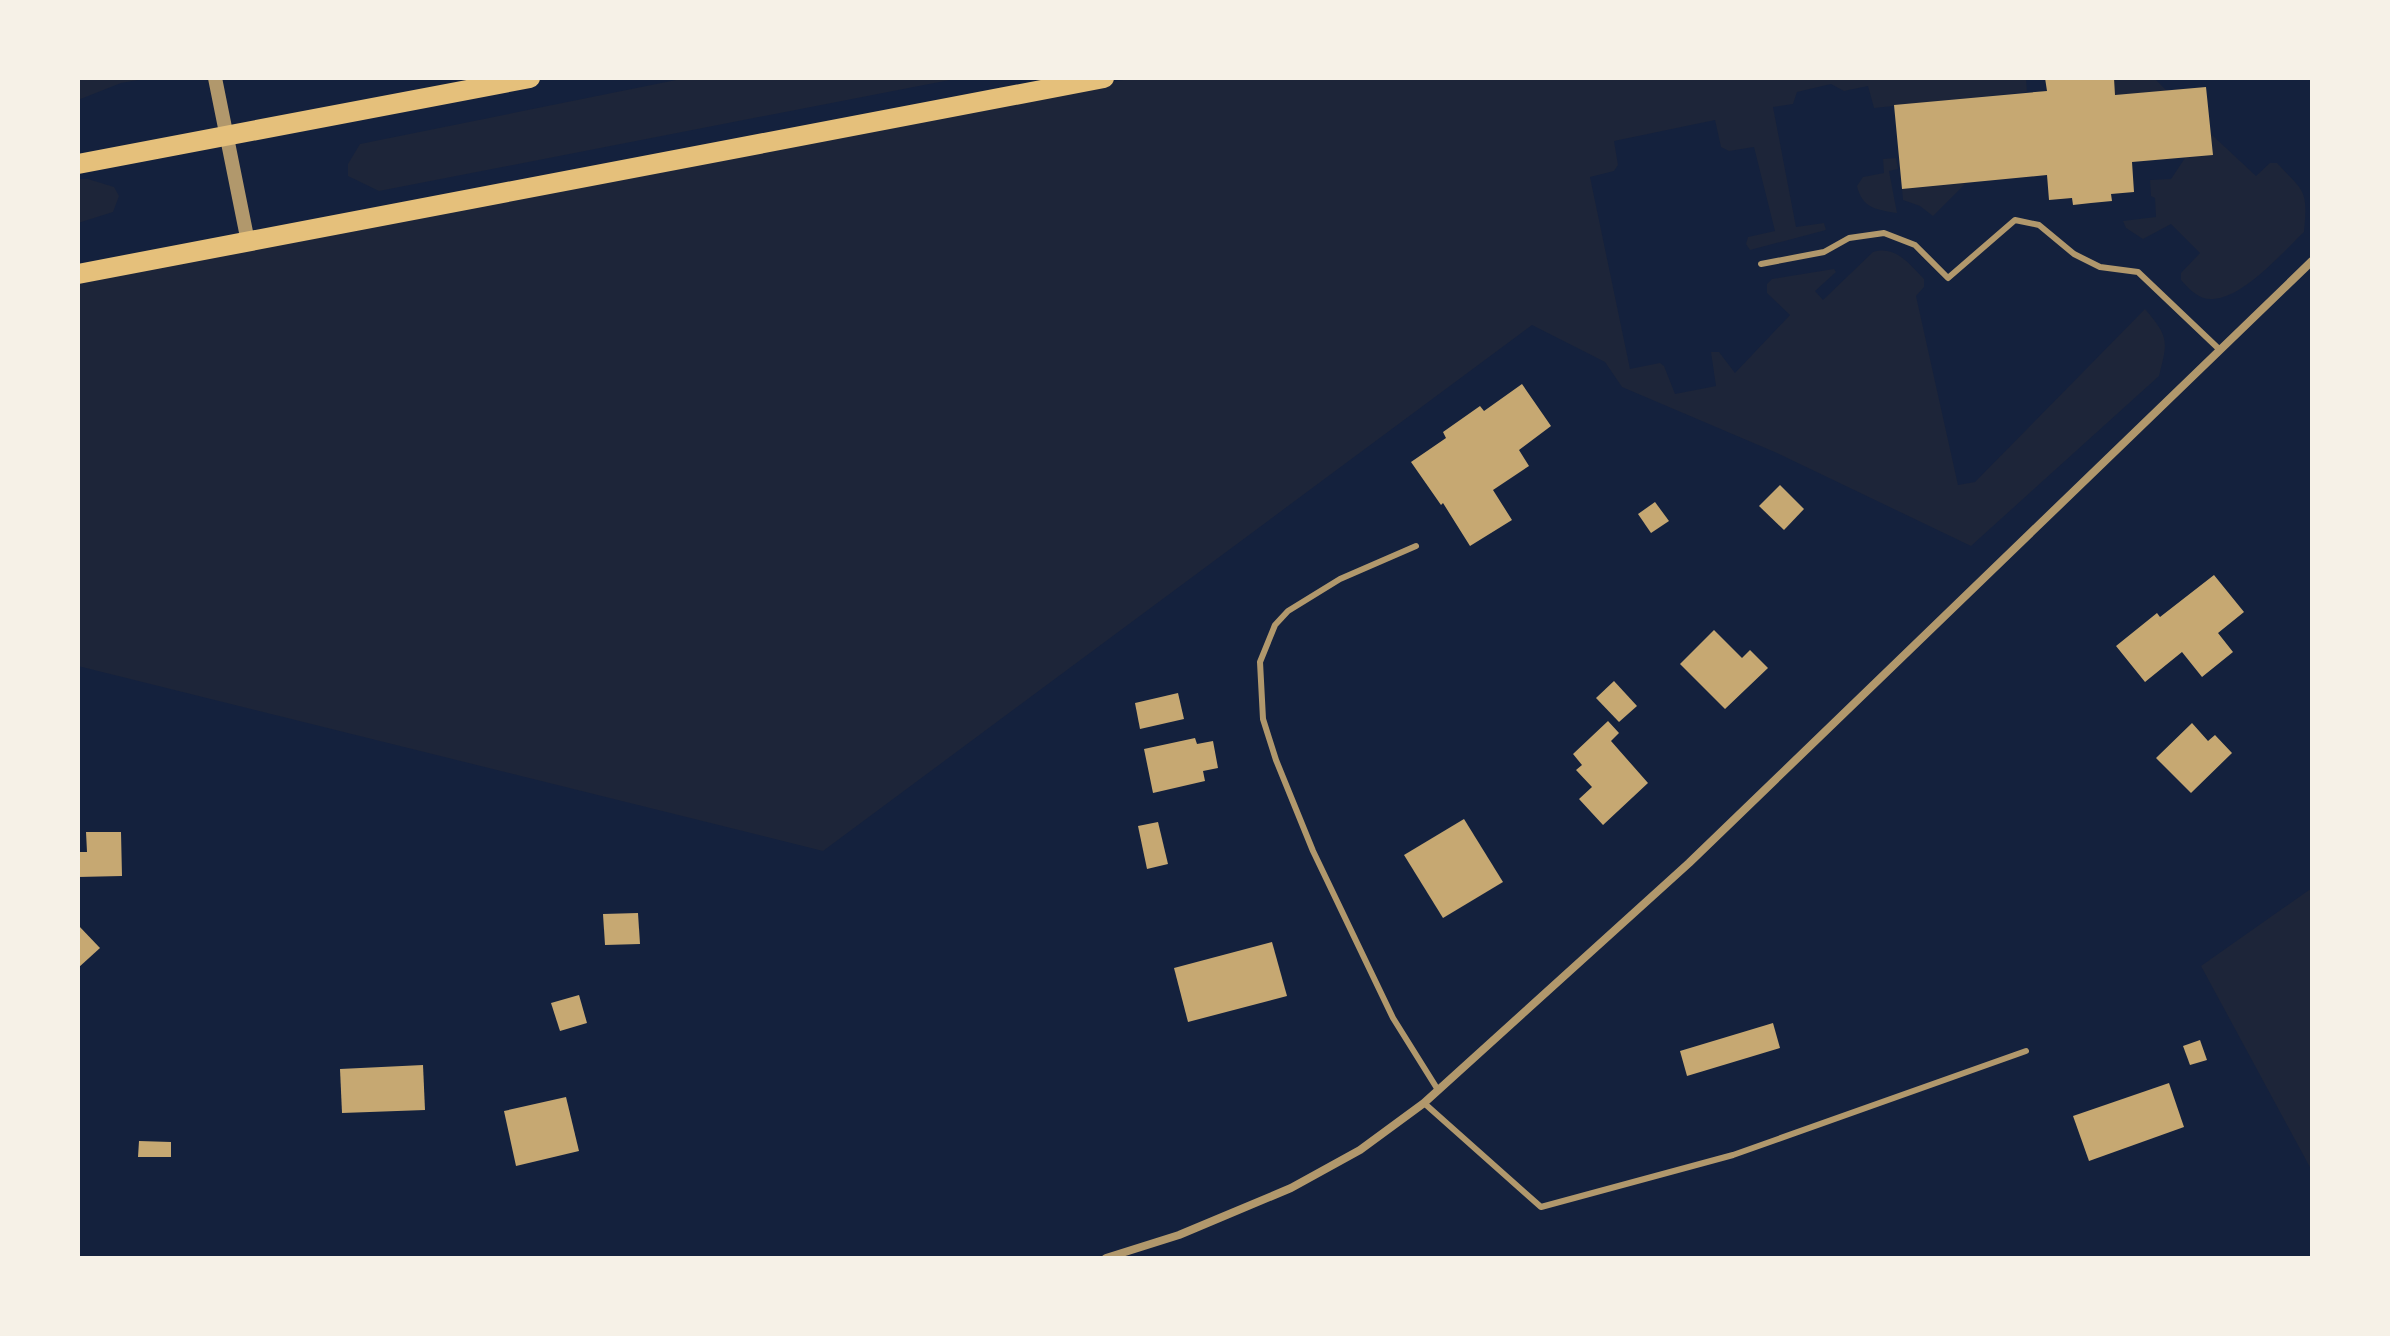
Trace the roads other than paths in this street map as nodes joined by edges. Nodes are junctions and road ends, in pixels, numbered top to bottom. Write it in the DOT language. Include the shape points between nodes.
graph roads {
  1 [pos="215,78"];
  2 [pos="530,78"];
  3 [pos="1104,78"];
  4 [pos="226,136"];
  5 [pos="78,164"];
  6 [pos="248,242"];
  7 [pos="2312,261"];
  8 [pos="1761,264"];
  9 [pos="78,274"];
  10 [pos="2220,350"];
  11 [pos="1416,546"];
  12 [pos="2026,1051"];
  13 [pos="1438,1090"];
  14 [pos="1424,1103"];
  15 [pos="1106,1258"];
  1 -- 4 [label="street"];
  2 -- 4 [label="main road"];
  3 -- 6 [label="main road"];
  4 -- 5 [label="main road"];
  4 -- 6 [label="street"];
  6 -- 9 [label="main road"];
  7 -- 10 [label="street"];
  8 -- 10 [label="lane" via="1884,233 1915,245 1948,278 2015,220 2039,225 2074,254 2100,267 2138,272"];
  10 -- 13 [label="street" via="1689,863"];
  11 -- 13 [label="lane" via="1340,579 1288,611 1275,625 1260,662 1263,719 1313,851 1393,1018"];
  12 -- 14 [label="lane" via="1733,1155 1541,1207"];
  13 -- 14 [label="street"];
  14 -- 15 [label="street" via="1360,1150 1291,1188 1179,1235"];
}
